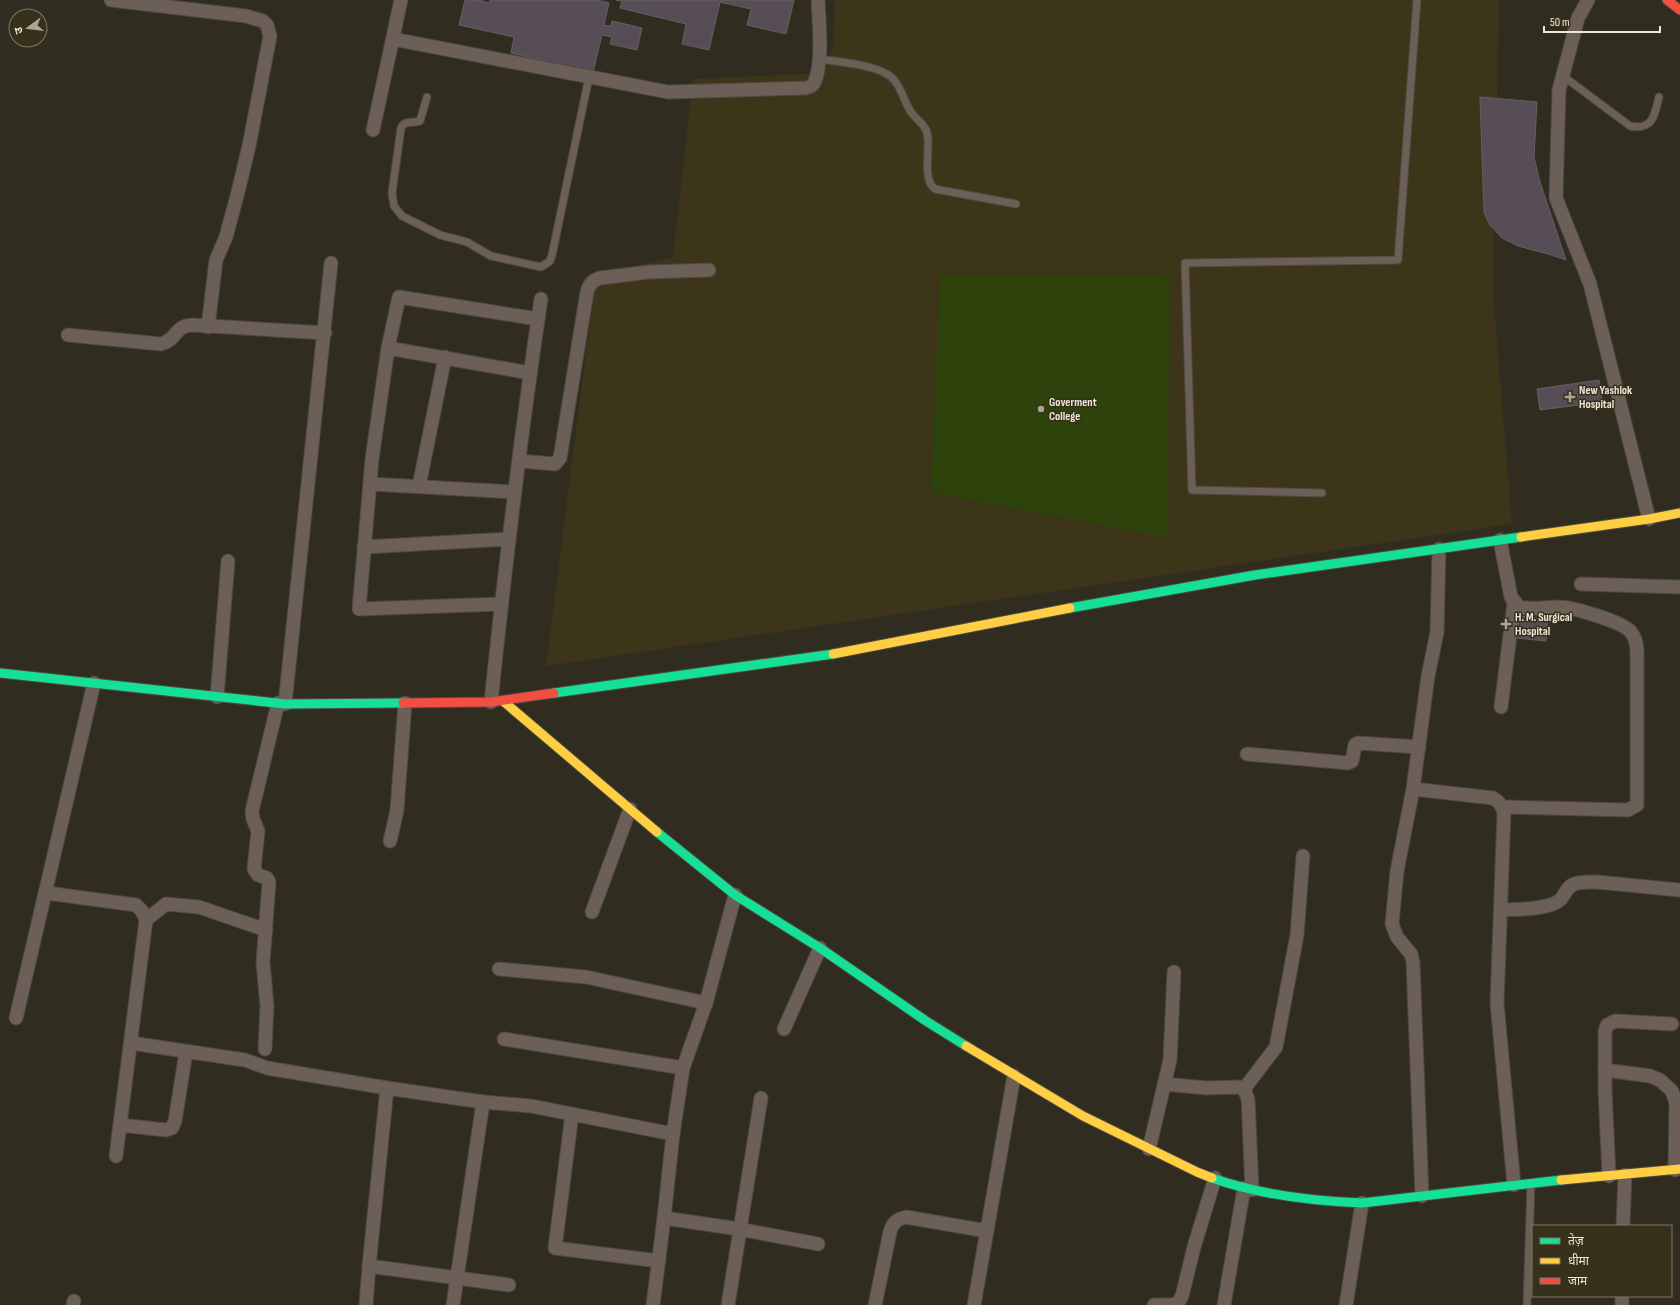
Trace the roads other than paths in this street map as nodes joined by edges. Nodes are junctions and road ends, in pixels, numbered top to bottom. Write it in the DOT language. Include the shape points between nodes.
graph roads {
  1 [pos="111,0"];
  2 [pos="402,0"];
  3 [pos="818,0"];
  4 [pos="1418,0"];
  5 [pos="1588,0"];
  6 [pos="1667,0"];
  7 [pos="1680,10"];
  8 [pos="393,39"];
  9 [pos="819,59"];
  10 [pos="1563,76"];
  11 [pos="589,77"];
  12 [pos="427,97"];
  13 [pos="1659,97"];
  14 [pos="373,130"];
  15 [pos="1016,204"];
  16 [pos="331,263"];
  17 [pos="709,270"];
  18 [pos="541,299"];
  19 [pos="538,319"];
  20 [pos="208,327"];
  21 [pos="325,333"];
  22 [pos="68,335"];
  23 [pos="388,348"];
  24 [pos="444,357"];
  25 [pos="530,373"];
  26 [pos="519,460"];
  27 [pos="370,484"];
  28 [pos="419,486"];
  29 [pos="515,492"];
  30 [pos="1322,493"];
  31 [pos="1680,513"];
  32 [pos="1649,519"];
  33 [pos="509,539"];
  34 [pos="1500,540"];
  35 [pos="364,547"];
  36 [pos="1439,549"];
  37 [pos="228,561"];
  38 [pos="1581,584"];
  39 [pos="1680,587"];
  40 [pos="1514,603"];
  41 [pos="501,604"];
  42 [pos="0,674"];
  43 [pos="94,683"];
  44 [pos="217,696"];
  45 [pos="497,702"];
  46 [pos="406,703"];
  47 [pos="282,704"];
  48 [pos="1501,707"];
  49 [pos="1418,747"];
  50 [pos="1247,754"];
  51 [pos="1412,789"];
  52 [pos="1503,807"];
  53 [pos="630,809"];
  54 [pos="390,841"];
  55 [pos="1304,856"];
  56 [pos="1679,890"];
  57 [pos="47,893"];
  58 [pos="735,895"];
  59 [pos="1501,910"];
  60 [pos="592,912"];
  61 [pos="146,920"];
  62 [pos="266,930"];
  63 [pos="820,948"];
  64 [pos="499,969"];
  65 [pos="1174,972"];
  66 [pos="706,1003"];
  67 [pos="16,1018"];
  68 [pos="1672,1024"];
  69 [pos="784,1029"];
  70 [pos="504,1038"];
  71 [pos="131,1043"];
  72 [pos="265,1049"];
  73 [pos="186,1052"];
  74 [pos="683,1068"];
  75 [pos="1605,1070"];
  76 [pos="1014,1076"];
  77 [pos="1164,1084"];
  78 [pos="387,1088"];
  79 [pos="1244,1089"];
  80 [pos="761,1098"];
  81 [pos="483,1102"];
  82 [pos="572,1114"];
  83 [pos="120,1125"];
  84 [pos="672,1134"];
  85 [pos="1149,1149"];
  86 [pos="116,1156"];
  87 [pos="1677,1169"];
  88 [pos="1624,1175"];
  89 [pos="1609,1176"];
  90 [pos="1214,1178"];
  91 [pos="1531,1184"];
  92 [pos="1514,1185"];
  93 [pos="1248,1189"];
  94 [pos="1422,1196"];
  95 [pos="1362,1203"];
  96 [pos="664,1218"];
  97 [pos="1624,1225"];
  98 [pos="739,1229"];
  99 [pos="987,1231"];
  100 [pos="818,1244"];
  101 [pos="659,1261"];
  102 [pos="370,1266"];
  103 [pos="458,1278"];
  104 [pos="509,1285"];
  105 [pos="366,1305"];
  106 [pos="453,1305"];
  107 [pos="653,1305"];
  108 [pos="728,1305"];
  109 [pos="875,1305"];
  110 [pos="974,1305"];
  111 [pos="1154,1305"];
  112 [pos="1171,1305"];
  113 [pos="1224,1305"];
  114 [pos="1346,1305"];
  115 [pos="1527,1305"];
  1 -- 20 [label="street" via="246,16 263,21 269,30 270,36 249,146 226,237 216,260"];
  2 -- 8 [label="street"];
  3 -- 9 [label="street"];
  4 -- 30 [label="lane" via="1398,260 1185,263 1192,490"];
  5 -- 10 [label="street" via="1578,18"];
  6 -- 7 [label="main road"];
  8 -- 11 [label="street"];
  8 -- 14 [label="street"];
  9 -- 11 [label="street" via="815,82 806,88 668,92"];
  9 -- 15 [label="lane" via="890,74 896,81 909,110 925,127 928,138 928,181 932,188"];
  10 -- 13 [label="lane" via="1630,126 1649,123 1654,118"];
  10 -- 32 [label="street" via="1559,90 1556,198 1590,284"];
  11 -- 12 [label="lane" via="552,255 550,261 542,267 491,256 467,242 440,235 396,211 392,193 401,128 407,122 420,121"];
  16 -- 21 [label="street"];
  17 -- 26 [label="street" via="649,272 594,280 588,286 560,458 555,464"];
  18 -- 19 [label="street"];
  19 -- 23 [label="street" via="399,297"];
  19 -- 25 [label="street"];
  20 -- 21 [label="street"];
  20 -- 22 [label="street" via="185,325 170,341 161,344"];
  21 -- 47 [label="street"];
  23 -- 24 [label="street"];
  23 -- 27 [label="street"];
  24 -- 25 [label="street"];
  24 -- 28 [label="street"];
  25 -- 26 [label="street"];
  26 -- 29 [label="street"];
  27 -- 28 [label="street"];
  27 -- 35 [label="street"];
  28 -- 29 [label="street"];
  29 -- 33 [label="street"];
  31 -- 32 [label="main road"];
  32 -- 34 [label="main road"];
  33 -- 35 [label="street"];
  33 -- 41 [label="street"];
  34 -- 36 [label="main road"];
  34 -- 40 [label="street"];
  35 -- 41 [label="street" via="359,608"];
  36 -- 45 [label="main road" via="1255,575 826,655"];
  36 -- 49 [label="street" via="1437,632"];
  37 -- 44 [label="street"];
  38 -- 39 [label="street"];
  40 -- 48 [label="street"];
  40 -- 52 [label="street" via="1527,608 1559,607 1576,610 1625,626 1631,632 1637,648 1637,805 1628,810"];
  41 -- 45 [label="street"];
  42 -- 43 [label="main road"];
  43 -- 44 [label="main road"];
  43 -- 57 [label="street"];
  44 -- 47 [label="main road"];
  45 -- 46 [label="main road"];
  45 -- 53 [label="main road"];
  46 -- 47 [label="main road"];
  46 -- 54 [label="street" via="398,810"];
  47 -- 62 [label="street" via="252,812 258,831 254,869 269,882"];
  49 -- 50 [label="street" via="1358,743 1355,745 1352,761 1348,763"];
  49 -- 51 [label="street"];
  51 -- 52 [label="street" via="1493,798"];
  51 -- 94 [label="street" via="1397,871 1392,924 1397,938 1411,954 1413,962"];
  52 -- 59 [label="street"];
  53 -- 58 [label="main road"];
  53 -- 60 [label="street"];
  55 -- 79 [label="street" via="1296,935 1276,1047"];
  56 -- 59 [label="street" via="1597,882 1573,884 1562,900 1553,904"];
  57 -- 61 [label="street" via="136,905"];
  57 -- 67 [label="street"];
  58 -- 63 [label="main road"];
  58 -- 66 [label="street"];
  59 -- 92 [label="street" via="1498,1003"];
  61 -- 62 [label="street" via="166,904 192,906"];
  61 -- 71 [label="street"];
  62 -- 72 [label="street"];
  63 -- 69 [label="street"];
  63 -- 76 [label="main road"];
  64 -- 66 [label="street" via="586,977"];
  65 -- 77 [label="street" via="1170,1060"];
  66 -- 74 [label="street"];
  68 -- 75 [label="street" via="1611,1022 1605,1031"];
  70 -- 74 [label="street"];
  71 -- 73 [label="street"];
  71 -- 83 [label="street"];
  73 -- 78 [label="street" via="245,1060 268,1068"];
  73 -- 83 [label="street" via="172,1128 166,1130"];
  74 -- 84 [label="street"];
  75 -- 87 [label="street" via="1650,1076 1660,1080 1672,1091 1676,1103"];
  75 -- 89 [label="street"];
  76 -- 85 [label="main road" via="1083,1116"];
  76 -- 99 [label="street"];
  77 -- 79 [label="street"];
  77 -- 85 [label="street"];
  78 -- 81 [label="street"];
  78 -- 102 [label="street"];
  79 -- 93 [label="street" via="1248,1099"];
  80 -- 98 [label="street"];
  81 -- 82 [label="street" via="531,1106"];
  81 -- 103 [label="street"];
  82 -- 84 [label="street"];
  82 -- 101 [label="street" via="555,1248"];
  83 -- 86 [label="street"];
  84 -- 96 [label="street"];
  85 -- 90 [label="main road"];
  87 -- 88 [label="main road"];
  88 -- 89 [label="main road"];
  88 -- 97 [label="street"];
  89 -- 91 [label="main road"];
  90 -- 93 [label="main road"];
  90 -- 112 [label="street" via="1182,1296 1178,1303"];
  91 -- 92 [label="main road"];
  91 -- 115 [label="lane"];
  92 -- 94 [label="main road"];
  93 -- 95 [label="main road" via="1281,1196"];
  93 -- 113 [label="street"];
  94 -- 95 [label="main road"];
  95 -- 114 [label="street"];
  96 -- 98 [label="street"];
  96 -- 101 [label="street"];
  98 -- 100 [label="street"];
  98 -- 108 [label="street"];
  99 -- 109 [label="street" via="906,1217 899,1219 893,1223 890,1232"];
  99 -- 110 [label="street"];
  101 -- 107 [label="street"];
  102 -- 103 [label="street"];
  102 -- 105 [label="street"];
  103 -- 104 [label="street"];
  103 -- 106 [label="street"];
  111 -- 112 [label="street"];
}
